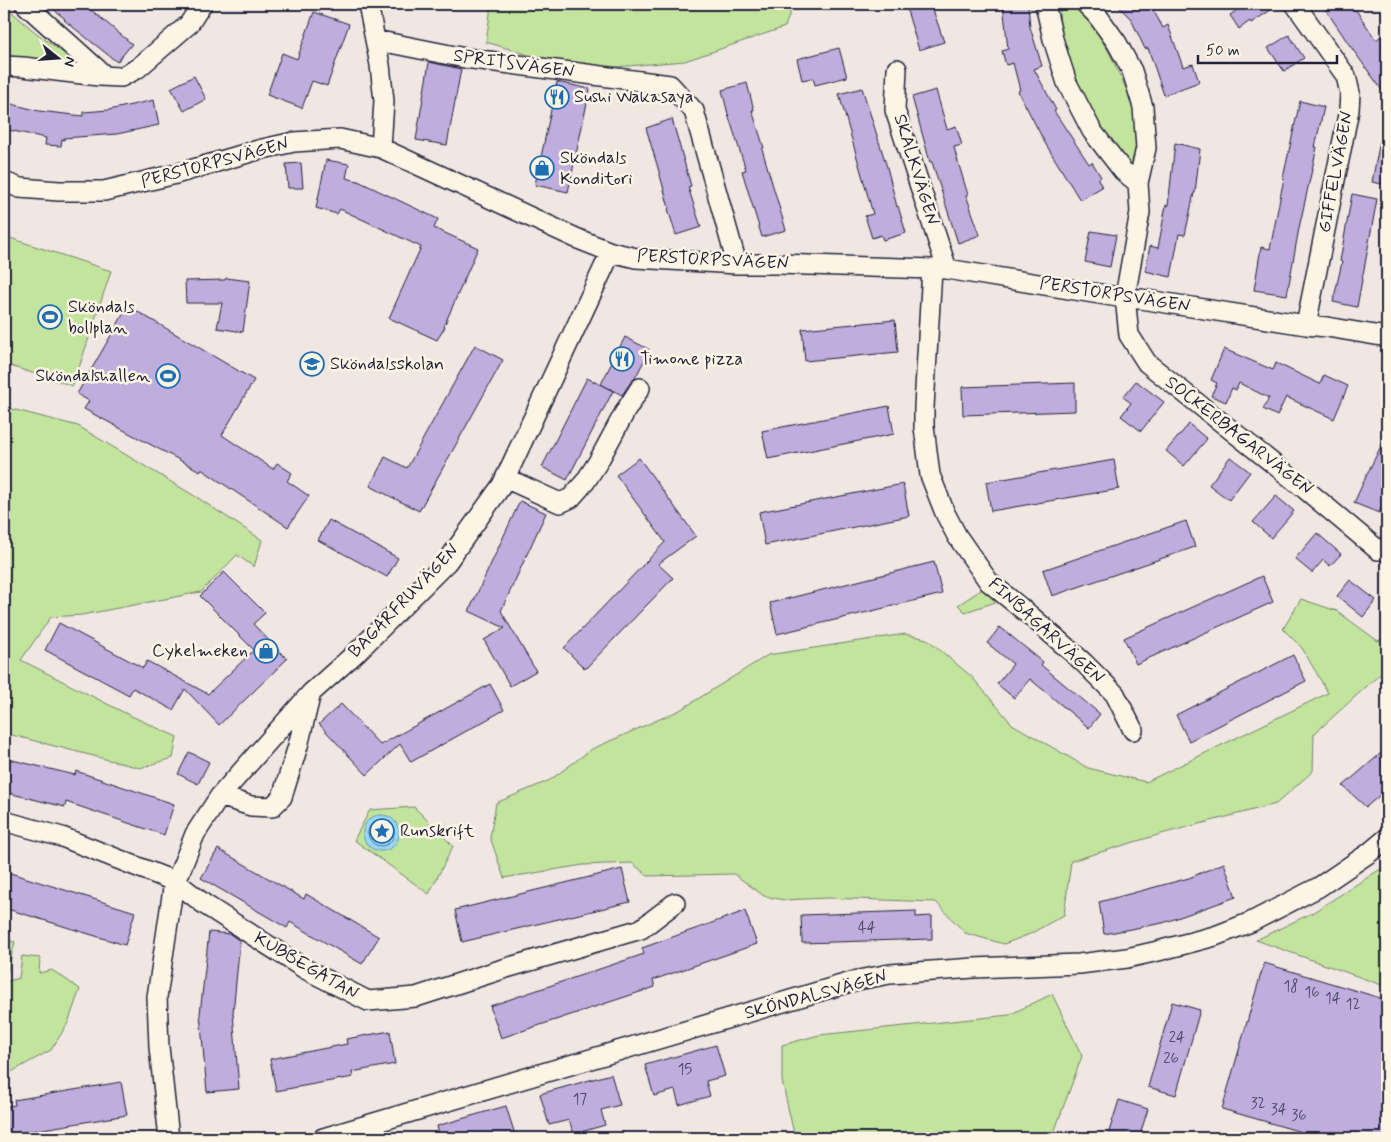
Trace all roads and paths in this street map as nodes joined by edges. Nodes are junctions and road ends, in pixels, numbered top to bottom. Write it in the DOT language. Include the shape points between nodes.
graph roads {
  1 [pos="25,4"];
  2 [pos="202,4"];
  3 [pos="368,4"];
  4 [pos="1045,4"];
  5 [pos="1086,4"];
  6 [pos="1295,4"];
  7 [pos="375,40"];
  8 [pos="4,66"];
  9 [pos="897,69"];
  10 [pos="104,76"];
  11 [pos="381,148"];
  12 [pos="4,182"];
  13 [pos="1138,182"];
  14 [pos="611,252"];
  15 [pos="736,264"];
  16 [pos="939,269"];
  17 [pos="1125,297"];
  18 [pos="1306,325"];
  19 [pos="1387,337"];
  20 [pos="640,388"];
  21 [pos="505,478"];
  22 [pos="1387,550"];
  23 [pos="311,693"];
  24 [pos="1133,730"];
  25 [pos="220,796"];
  26 [pos="4,821"];
  27 [pos="1387,838"];
  28 [pos="176,882"];
  29 [pos="675,903"];
  30 [pos="169,1138"];
  31 [pos="323,1138"];
  1 -- 10 [label="street"];
  2 -- 10 [label="street" via="189,24 138,68 121,77"];
  3 -- 7 [label="street"];
  4 -- 13 [label="street" via="1071,91 1092,131 1122,171"];
  5 -- 13 [label="street, SOCKERBAGARVÄGEN" via="1117,43 1132,71 1143,107 1146,148"];
  6 -- 18 [label="street, GIFFELVÄGEN" via="1346,76 1350,93"];
  7 -- 11 [label="street" via="384,101"];
  7 -- 15 [label="street, SPRITSVÄGEN" via="465,58 670,85 694,111"];
  8 -- 10 [label="street"];
  9 -- 16 [label="street, SKALKVÄGEN" via="896,110"];
  11 -- 12 [label="street, PERSTORPSVÄGEN" via="340,139 294,142 104,190 20,188"];
  11 -- 14 [label="street, PERSTORPSVÄGEN"];
  13 -- 17 [label="street, SOCKERBAGARVÄGEN" via="1140,212"];
  14 -- 15 [label="street, PERSTORPSVÄGEN" via="636,258"];
  14 -- 21 [label="street, BAGARFRUVÄGEN"];
  15 -- 16 [label="street, PERSTORPSVÄGEN"];
  16 -- 17 [label="street, PERSTORPSVÄGEN"];
  16 -- 24 [label="street, FINBAGARVÄGEN" via="924,426 930,475 945,513 989,582 1083,662 1115,694"];
  17 -- 18 [label="street, PERSTORPSVÄGEN"];
  17 -- 22 [label="street, SOCKERBAGARVÄGEN" via="1129,335 1147,364 1305,488 1378,550"];
  18 -- 19 [label="street, PERSTORPSVÄGEN"];
  20 -- 21 [label="street" via="598,462 571,498 560,503"];
  21 -- 23 [label="street, BAGARFRUVÄGEN" via="447,562"];
  23 -- 25 [label="street, BAGARFRUVÄGEN"];
  23 -- 25 [label="street" via="282,797 272,807 251,806"];
  25 -- 28 [label="street, BAGARFRUVÄGEN" via="195,834"];
  26 -- 28 [label="street, KUBBEGATAN" via="62,838"];
  27 -- 31 [label="street, SKÖNDALSVÄGEN" via="1319,887 1251,922 1215,936 1143,955 1079,964 890,974 858,980"];
  28 -- 29 [label="street, KUBBEGATAN" via="204,904 305,969 368,1001 416,997 641,929"];
  28 -- 30 [label="street, BAGARFRUVÄGEN" via="157,997"];
}
